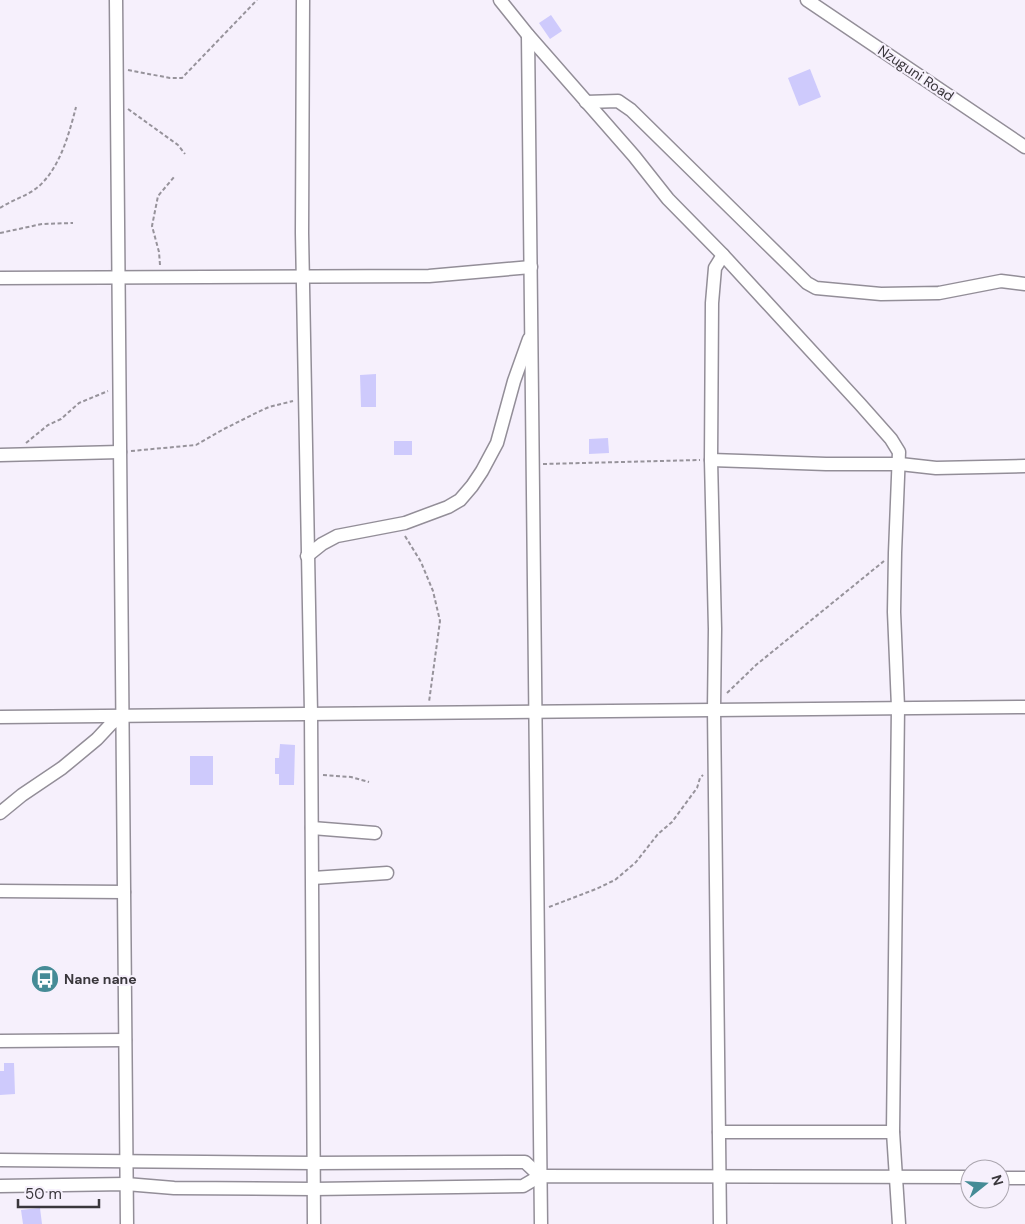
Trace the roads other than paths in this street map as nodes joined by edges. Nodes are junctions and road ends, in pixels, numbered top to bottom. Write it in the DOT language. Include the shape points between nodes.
graph roads {
  1 [pos="116,0"];
  2 [pos="303,0"];
  3 [pos="500,0"];
  4 [pos="807,0"];
  5 [pos="528,36"];
  6 [pos="586,102"];
  7 [pos="1025,147"];
  8 [pos="723,255"];
  9 [pos="531,267"];
  10 [pos="118,277"];
  11 [pos="303,277"];
  12 [pos="0,278"];
  13 [pos="1025,284"];
  14 [pos="532,333"];
  15 [pos="120,452"];
  16 [pos="5,455"];
  17 [pos="711,460"];
  18 [pos="900,464"];
  19 [pos="1025,466"];
  20 [pos="308,556"];
  21 [pos="714,707"];
  22 [pos="898,707"];
  23 [pos="1025,707"];
  24 [pos="535,711"];
  25 [pos="311,714"];
  26 [pos="122,716"];
  27 [pos="0,717"];
  28 [pos="0,814"];
  29 [pos="312,828"];
  30 [pos="374,832"];
  31 [pos="387,873"];
  32 [pos="313,878"];
  33 [pos="0,891"];
  34 [pos="124,892"];
  35 [pos="125,1040"];
  36 [pos="0,1041"];
  37 [pos="719,1132"];
  38 [pos="893,1132"];
  39 [pos="0,1160"];
  40 [pos="126,1160"];
  41 [pos="314,1163"];
  42 [pos="540,1176"];
  43 [pos="719,1176"];
  44 [pos="897,1177"];
  45 [pos="960,1178"];
  46 [pos="1010,1178"];
  47 [pos="1025,1178"];
  48 [pos="126,1184"];
  49 [pos="0,1186"];
  50 [pos="313,1189"];
  51 [pos="125,1221"];
  52 [pos="314,1224"];
  53 [pos="541,1224"];
  54 [pos="720,1224"];
  55 [pos="899,1224"];
  1 -- 10 [label="street"];
  2 -- 11 [label="street"];
  3 -- 5 [label="street"];
  4 -- 7 [label="street, Nzuguni Road"];
  5 -- 6 [label="street"];
  5 -- 9 [label="street"];
  6 -- 8 [label="street" via="668,199"];
  6 -- 13 [label="street" via="618,101 631,110 807,283 816,288 881,294 939,293 1001,281"];
  8 -- 17 [label="street" via="716,268 712,303"];
  8 -- 18 [label="street" via="891,439 899,452"];
  9 -- 11 [label="street" via="428,276"];
  9 -- 14 [label="street"];
  10 -- 11 [label="street"];
  10 -- 12 [label="street"];
  10 -- 15 [label="street"];
  11 -- 20 [label="street"];
  14 -- 20 [label="street" via="514,381 497,443 460,500 397,525 337,536"];
  14 -- 24 [label="street"];
  15 -- 16 [label="street"];
  15 -- 26 [label="street"];
  17 -- 18 [label="street"];
  17 -- 21 [label="street"];
  18 -- 19 [label="street" via="936,468"];
  18 -- 22 [label="street" via="894,612"];
  20 -- 25 [label="street"];
  21 -- 22 [label="street"];
  21 -- 24 [label="street"];
  21 -- 37 [label="street"];
  22 -- 23 [label="street"];
  22 -- 38 [label="street"];
  24 -- 25 [label="street"];
  24 -- 42 [label="street"];
  25 -- 26 [label="street"];
  25 -- 29 [label="street"];
  26 -- 27 [label="street"];
  26 -- 28 [label="street" via="62,768"];
  26 -- 34 [label="street"];
  29 -- 30 [label="street"];
  29 -- 32 [label="street"];
  31 -- 32 [label="street"];
  32 -- 41 [label="street"];
  33 -- 34 [label="street"];
  34 -- 35 [label="street"];
  35 -- 36 [label="street"];
  35 -- 40 [label="street"];
  37 -- 38 [label="street"];
  37 -- 43 [label="street"];
  38 -- 44 [label="street"];
  39 -- 40 [label="street"];
  40 -- 41 [label="street"];
  40 -- 48 [label="street"];
  41 -- 42 [label="street" via="526,1162"];
  41 -- 50 [label="street"];
  42 -- 43 [label="street"];
  42 -- 50 [label="street" via="523,1186"];
  42 -- 53 [label="street"];
  43 -- 44 [label="street"];
  43 -- 54 [label="street"];
  44 -- 45 [label="street"];
  44 -- 55 [label="street"];
  46 -- 47 [label="street"];
  48 -- 49 [label="street"];
  48 -- 50 [label="street" via="174,1188"];
  48 -- 51 [label="street"];
  50 -- 52 [label="street"];
}
